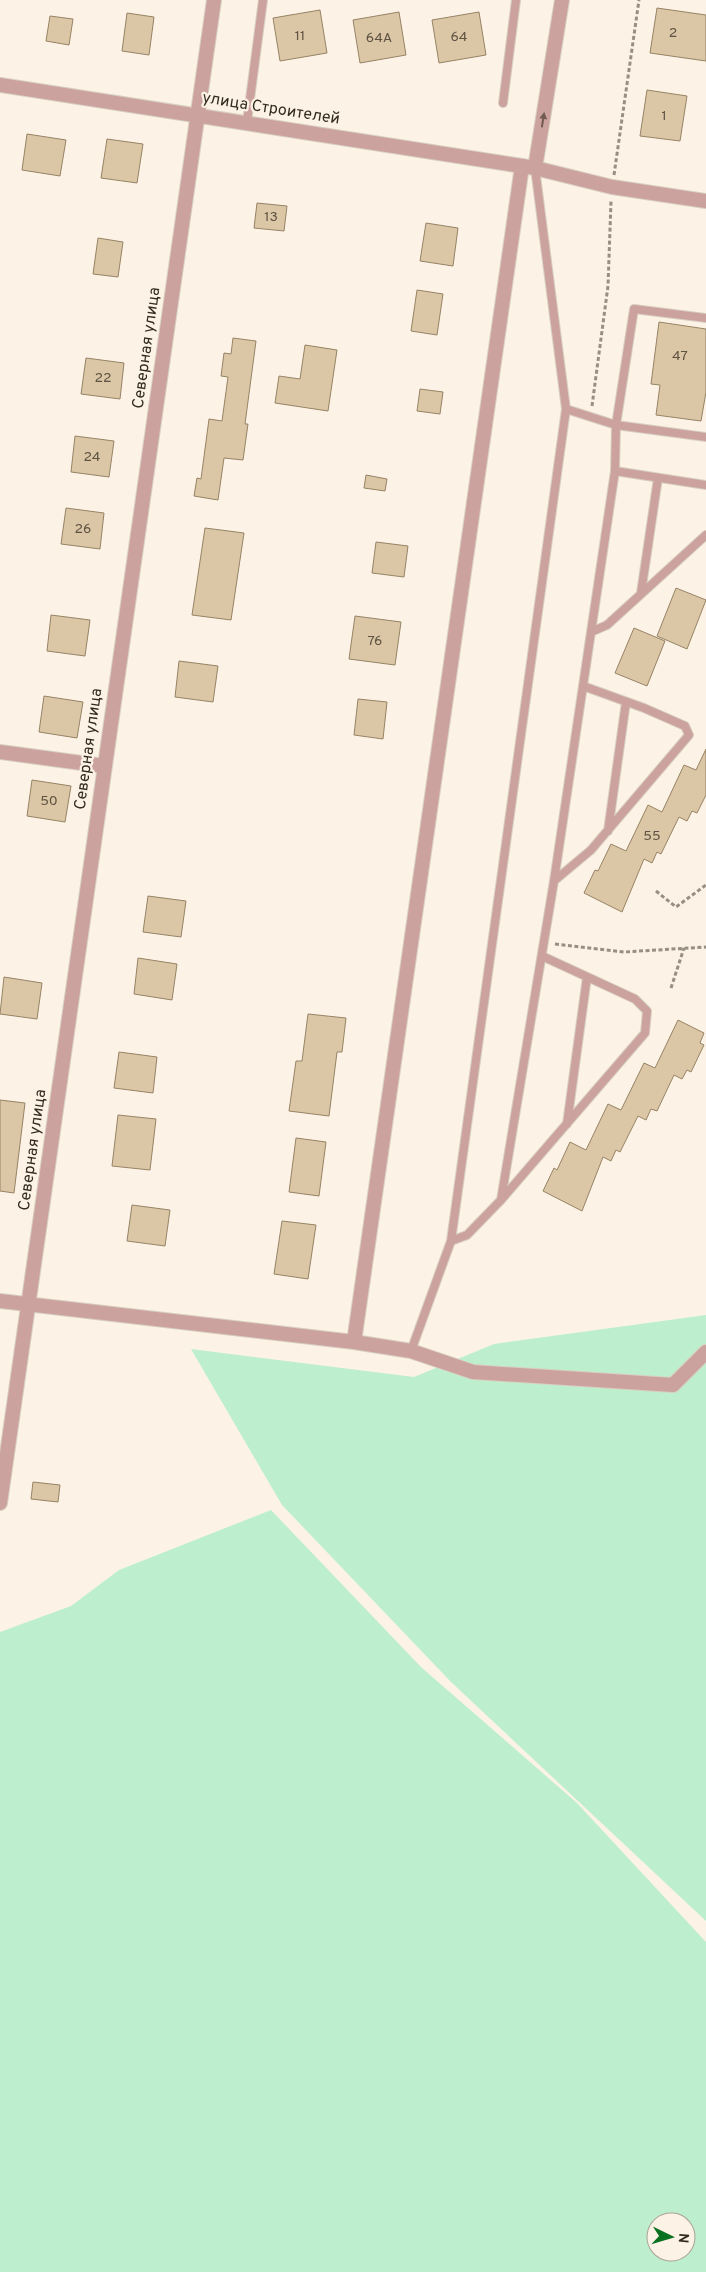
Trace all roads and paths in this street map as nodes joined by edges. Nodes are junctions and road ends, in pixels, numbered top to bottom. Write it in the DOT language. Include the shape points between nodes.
graph roads {
  1 [pos="214,0"];
  2 [pos="263,0"];
  3 [pos="516,0"];
  4 [pos="562,0"];
  5 [pos="638,0"];
  6 [pos="0,85"];
  7 [pos="503,102"];
  8 [pos="198,115"];
  9 [pos="247,122"];
  10 [pos="529,167"];
  11 [pos="612,187"];
  12 [pos="706,201"];
  13 [pos="706,318"];
  14 [pos="566,409"];
  15 [pos="590,416"];
  16 [pos="616,425"];
  17 [pos="706,437"];
  18 [pos="616,471"];
  19 [pos="658,478"];
  20 [pos="706,485"];
  21 [pos="706,535"];
  22 [pos="641,593"];
  23 [pos="590,632"];
  24 [pos="582,686"];
  25 [pos="626,702"];
  26 [pos="0,752"];
  27 [pos="104,766"];
  28 [pos="608,830"];
  29 [pos="554,881"];
  30 [pos="706,885"];
  31 [pos="656,891"];
  32 [pos="544,942"];
  33 [pos="706,947"];
  34 [pos="684,948"];
  35 [pos="542,956"];
  36 [pos="588,977"];
  37 [pos="671,988"];
  38 [pos="566,1124"];
  39 [pos="501,1200"];
  40 [pos="451,1241"];
  41 [pos="0,1300"];
  42 [pos="29,1305"];
  43 [pos="354,1342"];
  44 [pos="411,1351"];
  45 [pos="706,1352"];
  46 [pos="0,1503"];
  1 -- 8 [label="street, Северная улица"];
  2 -- 9 [label="lane"];
  3 -- 7 [label="lane"];
  10 -- 4 [label="street, one-way"];
  5 -- 11 [label="path"];
  6 -- 8 [label="street, улица Строителей"];
  8 -- 9 [label="street, улица Строителей"];
  8 -- 27 [label="street, Северная улица"];
  9 -- 10 [label="street, улица Строителей"];
  10 -- 11 [label="street, улица Строителей"];
  10 -- 14 [label="lane" via="541,202"];
  10 -- 43 [label="street"];
  11 -- 12 [label="street, улица Строителей"];
  11 -- 15 [label="path" via="608,286"];
  13 -- 16 [label="lane" via="634,309"];
  14 -- 15 [label="lane"];
  14 -- 40 [label="lane"];
  15 -- 16 [label="lane"];
  16 -- 17 [label="lane"];
  16 -- 18 [label="lane"];
  18 -- 19 [label="lane"];
  18 -- 23 [label="lane"];
  19 -- 20 [label="lane"];
  19 -- 22 [label="lane"];
  21 -- 22 [label="lane"];
  22 -- 23 [label="lane" via="607,625"];
  23 -- 24 [label="lane"];
  24 -- 25 [label="lane"];
  24 -- 29 [label="lane"];
  25 -- 28 [label="lane"];
  25 -- 28 [label="lane" via="685,726 689,735"];
  26 -- 27 [label="street"];
  27 -- 42 [label="street, Северная улица"];
  28 -- 29 [label="lane" via="591,850"];
  29 -- 32 [label="lane"];
  30 -- 31 [label="path" via="676,907"];
  32 -- 34 [label="path" via="624,952"];
  32 -- 35 [label="lane"];
  33 -- 34 [label="path"];
  34 -- 37 [label="path"];
  35 -- 36 [label="lane"];
  35 -- 39 [label="lane"];
  36 -- 38 [label="lane"];
  36 -- 38 [label="lane" via="635,999 647,1012 645,1033"];
  38 -- 39 [label="lane"];
  39 -- 40 [label="lane" via="467,1235"];
  40 -- 44 [label="lane"];
  41 -- 42 [label="street"];
  42 -- 43 [label="street"];
  42 -- 46 [label="street, Северная улица"];
  43 -- 44 [label="street"];
  44 -- 45 [label="street" via="473,1372 673,1385"];
}
